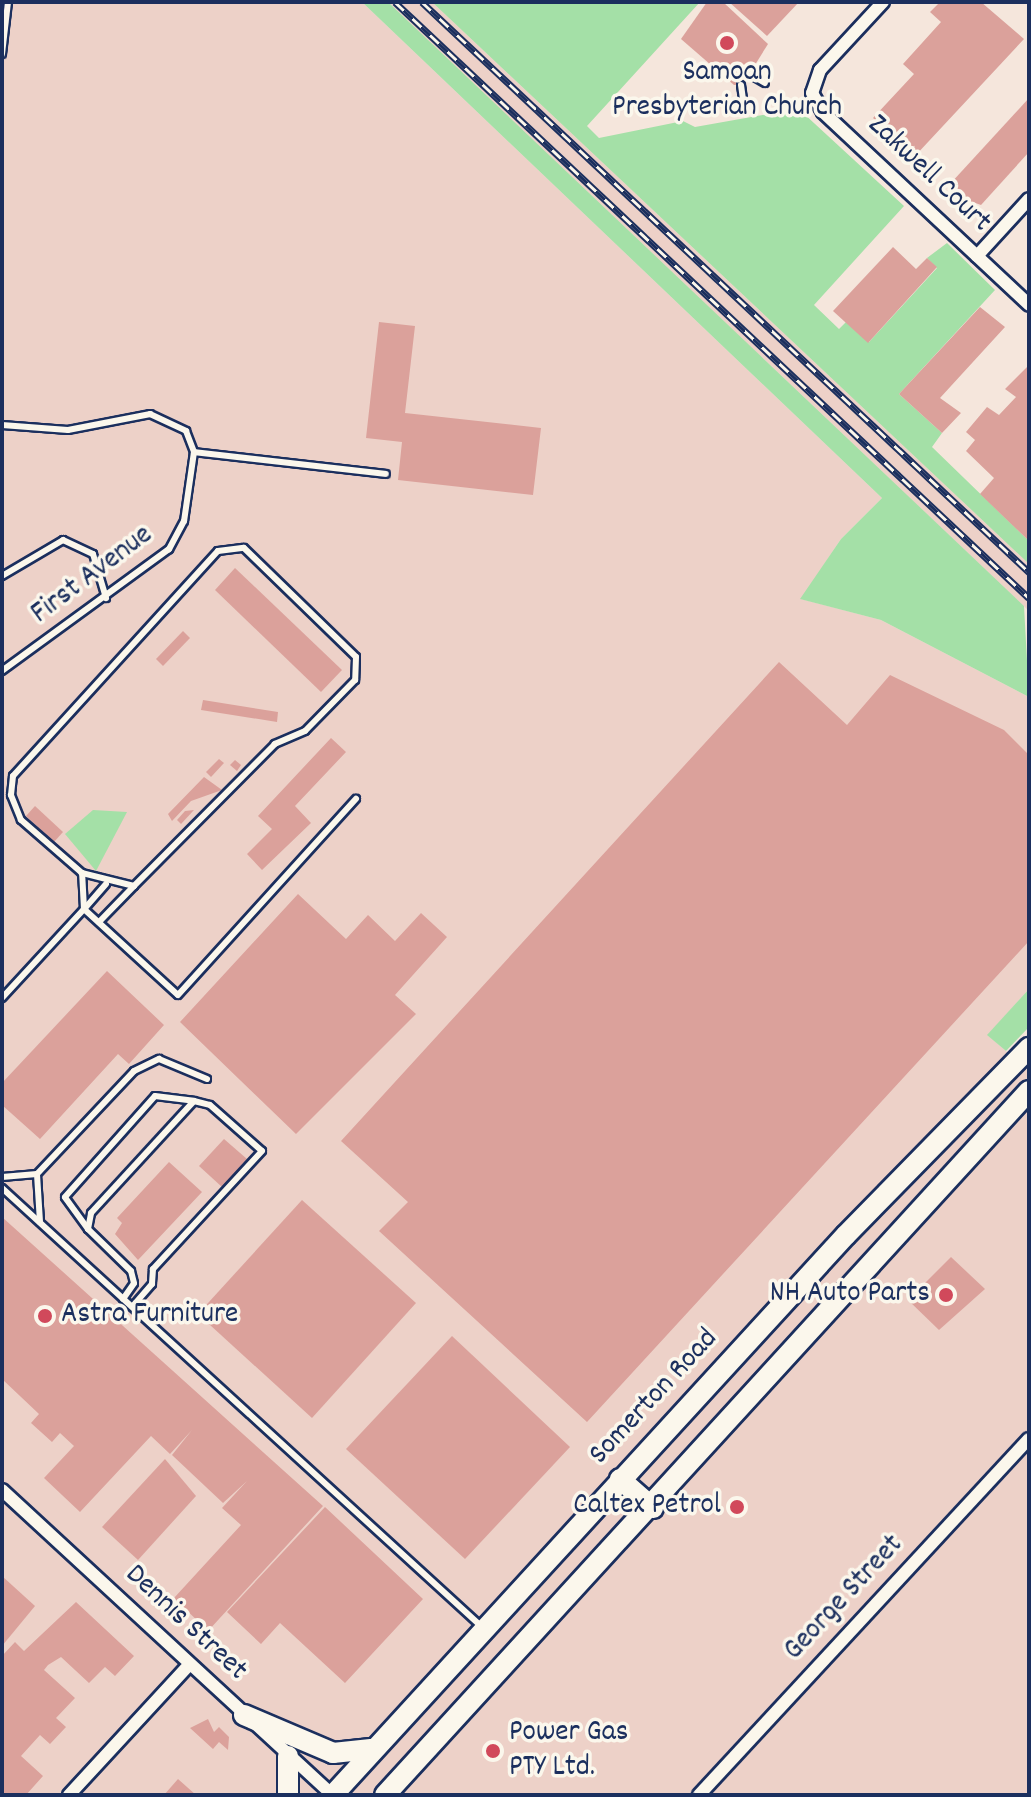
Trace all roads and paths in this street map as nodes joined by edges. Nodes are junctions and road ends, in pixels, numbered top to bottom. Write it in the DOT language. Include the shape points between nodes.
graph roads {
  1 [pos="8,2"];
  2 [pos="883,2"];
  3 [pos="2,54"];
  4 [pos="751,75"];
  5 [pos="765,83"];
  6 [pos="741,85"];
  7 [pos="743,99"];
  8 [pos="1029,199"];
  9 [pos="977,256"];
  10 [pos="1029,305"];
  11 [pos="2,425"];
  12 [pos="194,452"];
  13 [pos="386,474"];
  14 [pos="2,576"];
  15 [pos="106,598"];
  16 [pos="2,671"];
  17 [pos="356,799"];
  18 [pos="82,873"];
  19 [pos="106,884"];
  20 [pos="134,886"];
  21 [pos="84,909"];
  22 [pos="99,922"];
  23 [pos="2,998"];
  24 [pos="1029,1048"];
  25 [pos="207,1079"];
  26 [pos="1029,1091"];
  27 [pos="194,1101"];
  28 [pos="37,1174"];
  29 [pos="2,1177"];
  30 [pos="2,1188"];
  31 [pos="40,1222"];
  32 [pos="88,1229"];
  33 [pos="123,1299"];
  34 [pos="132,1307"];
  35 [pos="1029,1439"];
  36 [pos="620,1479"];
  37 [pos="2,1490"];
  38 [pos="653,1508"];
  39 [pos="484,1629"];
  40 [pos="190,1664"];
  41 [pos="244,1715"];
  42 [pos="372,1748"];
  43 [pos="288,1756"];
  44 [pos="69,1795"];
  45 [pos="288,1795"];
  46 [pos="333,1795"];
  47 [pos="385,1795"];
  48 [pos="699,1795"];
  1 -- 3 [label="lane"];
  2 -- 9 [label="street, Zakwell Court" via="820,70 812,93"];
  4 -- 5 [label="lane"];
  6 -- 7 [label="lane"];
  8 -- 9 [label="street"];
  9 -- 10 [label="street, Zakwell Court"];
  11 -- 12 [label="lane" via="68,430 150,414 186,431"];
  12 -- 13 [label="lane"];
  12 -- 15 [label="lane, First Avenue" via="178,536 157,562"];
  14 -- 15 [label="lane" via="63,540 93,554"];
  15 -- 16 [label="lane, First Avenue"];
  17 -- 22 [label="lane" via="178,995"];
  18 -- 19 [label="lane"];
  18 -- 20 [label="lane" via="21,820 13,776 218,551 244,548 356,657 355,680 305,731 275,744"];
  18 -- 21 [label="lane"];
  19 -- 20 [label="lane"];
  19 -- 21 [label="lane"];
  20 -- 22 [label="lane"];
  21 -- 22 [label="lane"];
  21 -- 23 [label="lane"];
  24 -- 36 [label="main road, Somerton Road"];
  25 -- 28 [label="lane" via="159,1059 134,1071"];
  26 -- 38 [label="main road"];
  27 -- 32 [label="lane" via="91,1213"];
  27 -- 32 [label="lane" via="155,1096 65,1197"];
  27 -- 34 [label="lane" via="210,1105 262,1151 153,1269 152,1284"];
  28 -- 29 [label="lane"];
  28 -- 31 [label="lane"];
  30 -- 31 [label="lane"];
  31 -- 33 [label="lane"];
  32 -- 33 [label="lane" via="131,1271 134,1283"];
  33 -- 34 [label="lane"];
  34 -- 39 [label="lane"];
  35 -- 48 [label="street, George Street"];
  36 -- 38 [label="main road"];
  36 -- 39 [label="main road, Somerton Road"];
  37 -- 40 [label="street, Dennis Street"];
  38 -- 47 [label="main road"];
  39 -- 42 [label="main road, Somerton Road"];
  40 -- 41 [label="street, Dennis Street"];
  40 -- 44 [label="street"];
  41 -- 42 [label="main road" via="333,1753"];
  41 -- 43 [label="street, Dennis Street"];
  42 -- 46 [label="main road, Somerton Road"];
  43 -- 45 [label="main road"];
  43 -- 46 [label="street, Dennis Street"];
}
